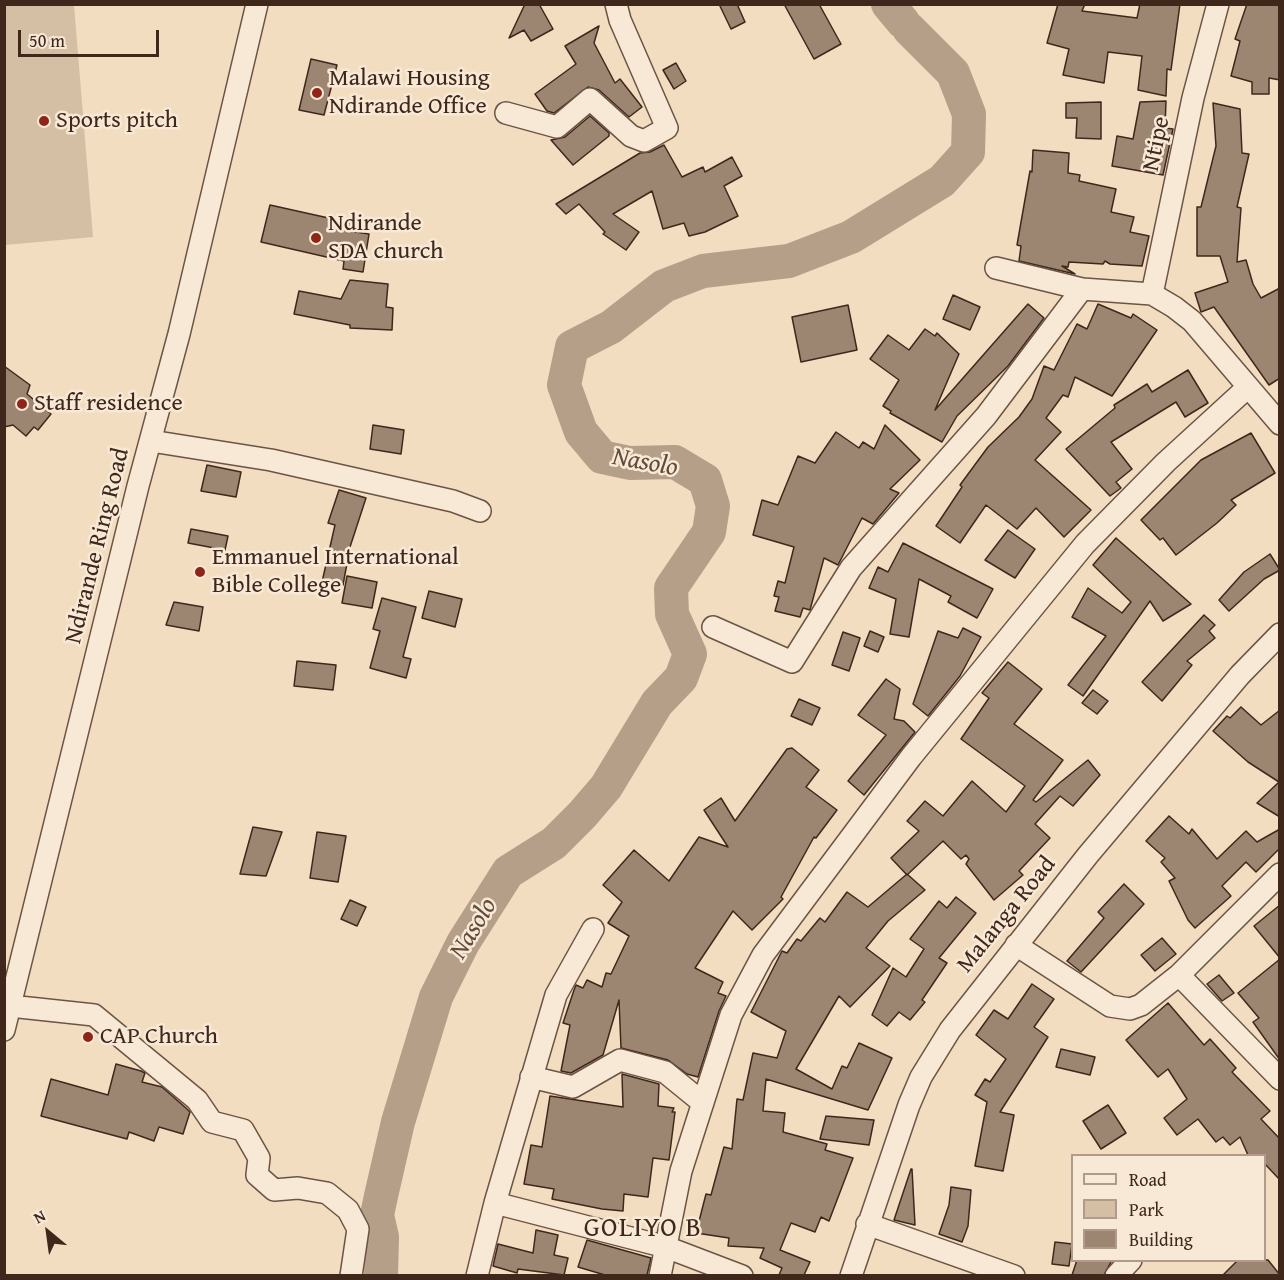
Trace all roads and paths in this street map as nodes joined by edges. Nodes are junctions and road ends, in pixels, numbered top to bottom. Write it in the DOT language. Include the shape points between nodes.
graph roads {
  1 [pos="258,4"];
  2 [pos="616,4"];
  3 [pos="1218,4"];
  4 [pos="506,113"];
  5 [pos="996,268"];
  6 [pos="1082,289"];
  7 [pos="1152,294"];
  8 [pos="1248,387"];
  9 [pos="1280,424"];
  10 [pos="151,441"];
  11 [pos="480,511"];
  12 [pos="713,627"];
  13 [pos="1280,634"];
  14 [pos="1280,874"];
  15 [pos="593,929"];
  16 [pos="1016,945"];
  17 [pos="1179,975"];
  18 [pos="10,1006"];
  19 [pos="4,1030"];
  20 [pos="531,1077"];
  21 [pos="1280,1079"];
  22 [pos="703,1103"];
  23 [pos="495,1203"];
  24 [pos="867,1224"];
  25 [pos="666,1247"];
  26 [pos="1129,1262"];
  27 [pos="351,1275"];
  28 [pos="477,1275"];
  29 [pos="660,1275"];
  30 [pos="742,1275"];
  31 [pos="851,1275"];
  32 [pos="1014,1275"];
  33 [pos="1116,1275"];
  1 -- 10 [label="street, Ndirande Ring Road"];
  2 -- 4 [label="street" via="667,128 644,141 631,136 590,99 557,127"];
  3 -- 7 [label="street, Ntipe" via="1193,98"];
  5 -- 6 [label="street"];
  6 -- 7 [label="street"];
  6 -- 12 [label="street" via="986,416 851,568 792,663"];
  7 -- 8 [label="street" via="1192,321"];
  8 -- 9 [label="street"];
  8 -- 22 [label="street" via="1085,544 911,757 763,955 731,1015"];
  10 -- 11 [label="street" via="279,462 453,501"];
  10 -- 18 [label="street, Ndirande Ring Road"];
  13 -- 16 [label="street, Malanga Road" via="1240,675"];
  14 -- 17 [label="street"];
  15 -- 20 [label="street" via="556,995"];
  16 -- 17 [label="street" via="1119,1008 1140,1005"];
  16 -- 24 [label="street, Malanga Road" via="950,1030 921,1077"];
  17 -- 21 [label="street"];
  18 -- 19 [label="street, Ndirande Ring Road"];
  18 -- 27 [label="street" via="93,1015 197,1100 212,1122 243,1130 259,1158 257,1175 274,1190 298,1188 327,1194 348,1210 358,1229"];
  20 -- 22 [label="street" via="573,1087 620,1060 665,1072"];
  20 -- 23 [label="street"];
  22 -- 25 [label="street" via="681,1171"];
  23 -- 25 [label="street"];
  23 -- 28 [label="street"];
  24 -- 31 [label="street, Malanga Road"];
  24 -- 32 [label="street"];
  25 -- 29 [label="street"];
  25 -- 30 [label="street"];
  26 -- 33 [label="street"];
}
